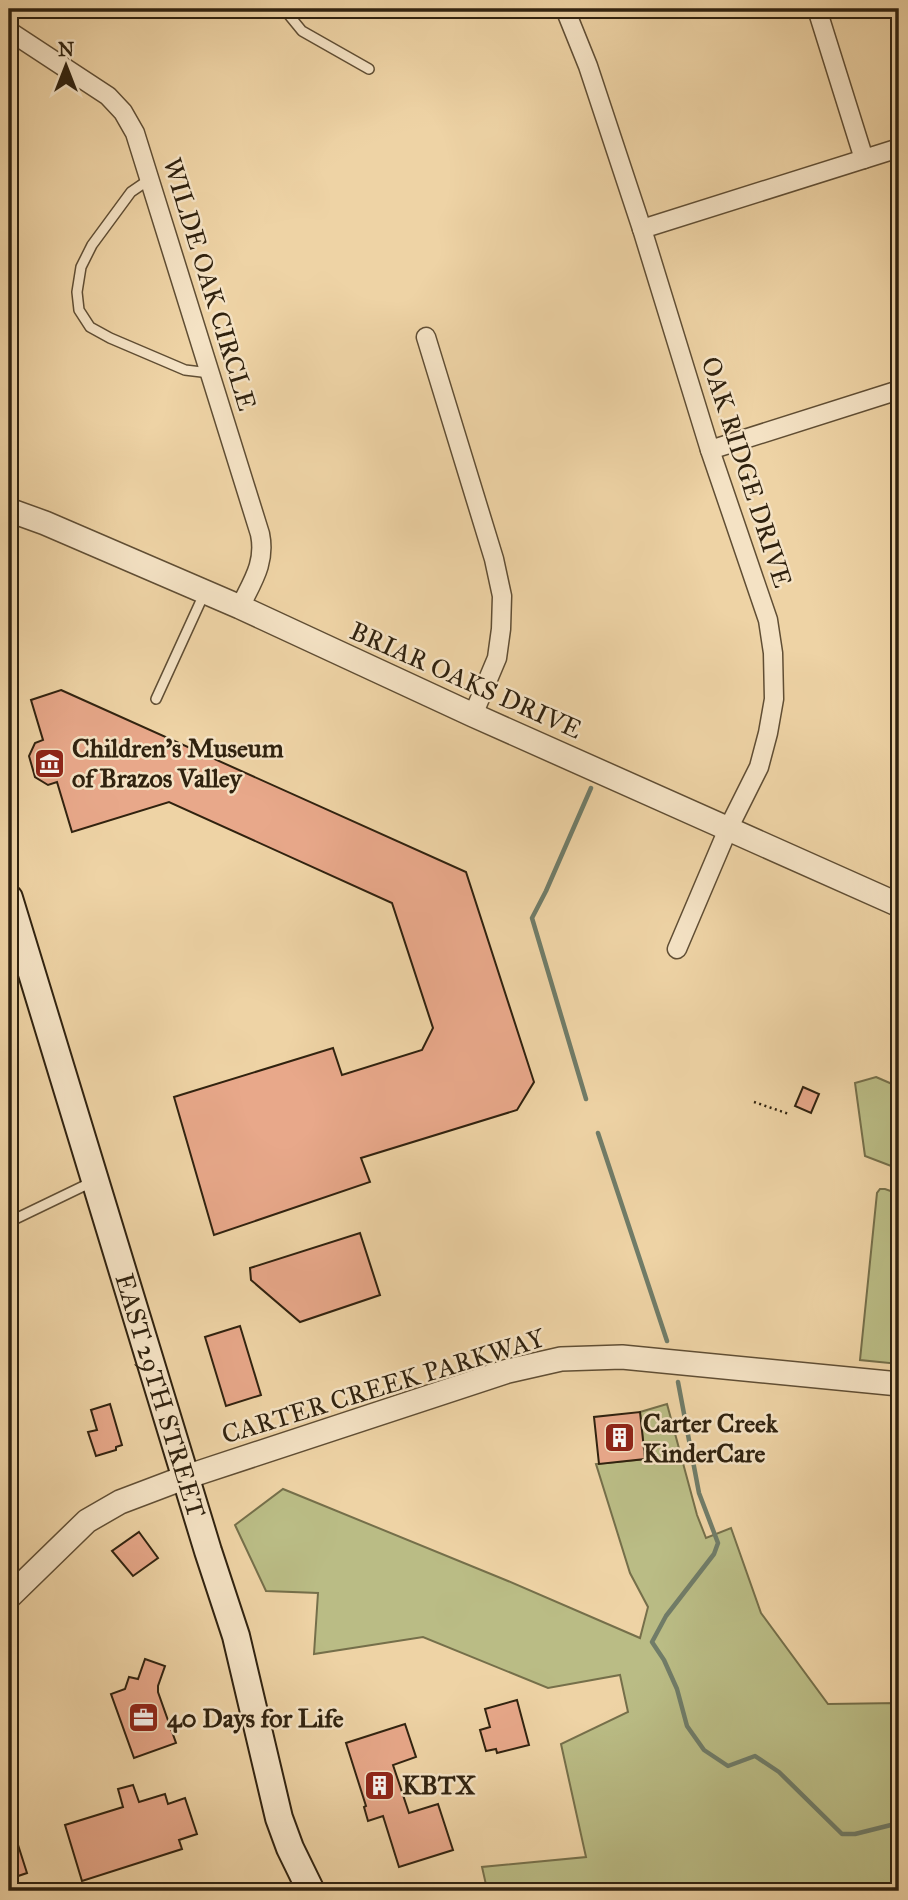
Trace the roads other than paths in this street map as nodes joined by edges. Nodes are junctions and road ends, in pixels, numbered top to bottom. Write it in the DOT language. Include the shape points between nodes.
graph roads {
  1 [pos="284,9"];
  2 [pos="565,9"];
  3 [pos="817,9"];
  4 [pos="9,31"];
  5 [pos="369,69"];
  6 [pos="899,148"];
  7 [pos="864,159"];
  8 [pos="149,179"];
  9 [pos="642,229"];
  10 [pos="426,337"];
  11 [pos="211,373"];
  12 [pos="899,390"];
  13 [pos="710,450"];
  14 [pos="9,510"];
  15 [pos="205,592"];
  16 [pos="240,607"];
  17 [pos="156,699"];
  18 [pos="473,715"];
  19 [pos="729,829"];
  20 [pos="9,898"];
  21 [pos="899,905"];
  22 [pos="677,949"];
  23 [pos="95,1181"];
  24 [pos="9,1222"];
  25 [pos="899,1384"];
  26 [pos="186,1477"];
  27 [pos="9,1597"];
  28 [pos="310,1891"];
  1 -- 5 [label="lane" via="302,31"];
  2 -- 9 [label="street, OAK RIDGE DRIVE"];
  3 -- 7 [label="street"];
  4 -- 8 [label="street, WILDE OAK CIRCLE" via="108,96 135,133"];
  6 -- 7 [label="street"];
  7 -- 9 [label="street"];
  8 -- 11 [label="street, WILDE OAK CIRCLE"];
  8 -- 11 [label="lane" via="131,192 92,245 81,267 79,310 90,327 110,338 185,370"];
  9 -- 13 [label="street, OAK RIDGE DRIVE"];
  10 -- 18 [label="street" via="502,596 497,658"];
  11 -- 16 [label="street, WILDE OAK CIRCLE" via="263,548 260,567"];
  12 -- 13 [label="street"];
  13 -- 19 [label="street, OAK RIDGE DRIVE" via="768,620 773,653 774,699 768,733 759,767"];
  14 -- 15 [label="street, BRIAR OAKS DRIVE"];
  15 -- 16 [label="street, BRIAR OAKS DRIVE"];
  15 -- 17 [label="lane"];
  16 -- 18 [label="street, BRIAR OAKS DRIVE"];
  18 -- 19 [label="street, BRIAR OAKS DRIVE"];
  19 -- 21 [label="street, BRIAR OAKS DRIVE"];
  19 -- 22 [label="street, OAK RIDGE DRIVE"];
  20 -- 23 [label="main road, EAST 29TH STREET"];
  23 -- 24 [label="lane"];
  23 -- 26 [label="main road, EAST 29TH STREET"];
  25 -- 26 [label="street, CARTER CREEK PARKWAY" via="622,1357 561,1359 508,1371"];
  26 -- 27 [label="street, CARTER CREEK PARKWAY" via="120,1502 87,1521"];
  26 -- 28 [label="main road, EAST 29TH STREET" via="236,1636 279,1818"];
}
